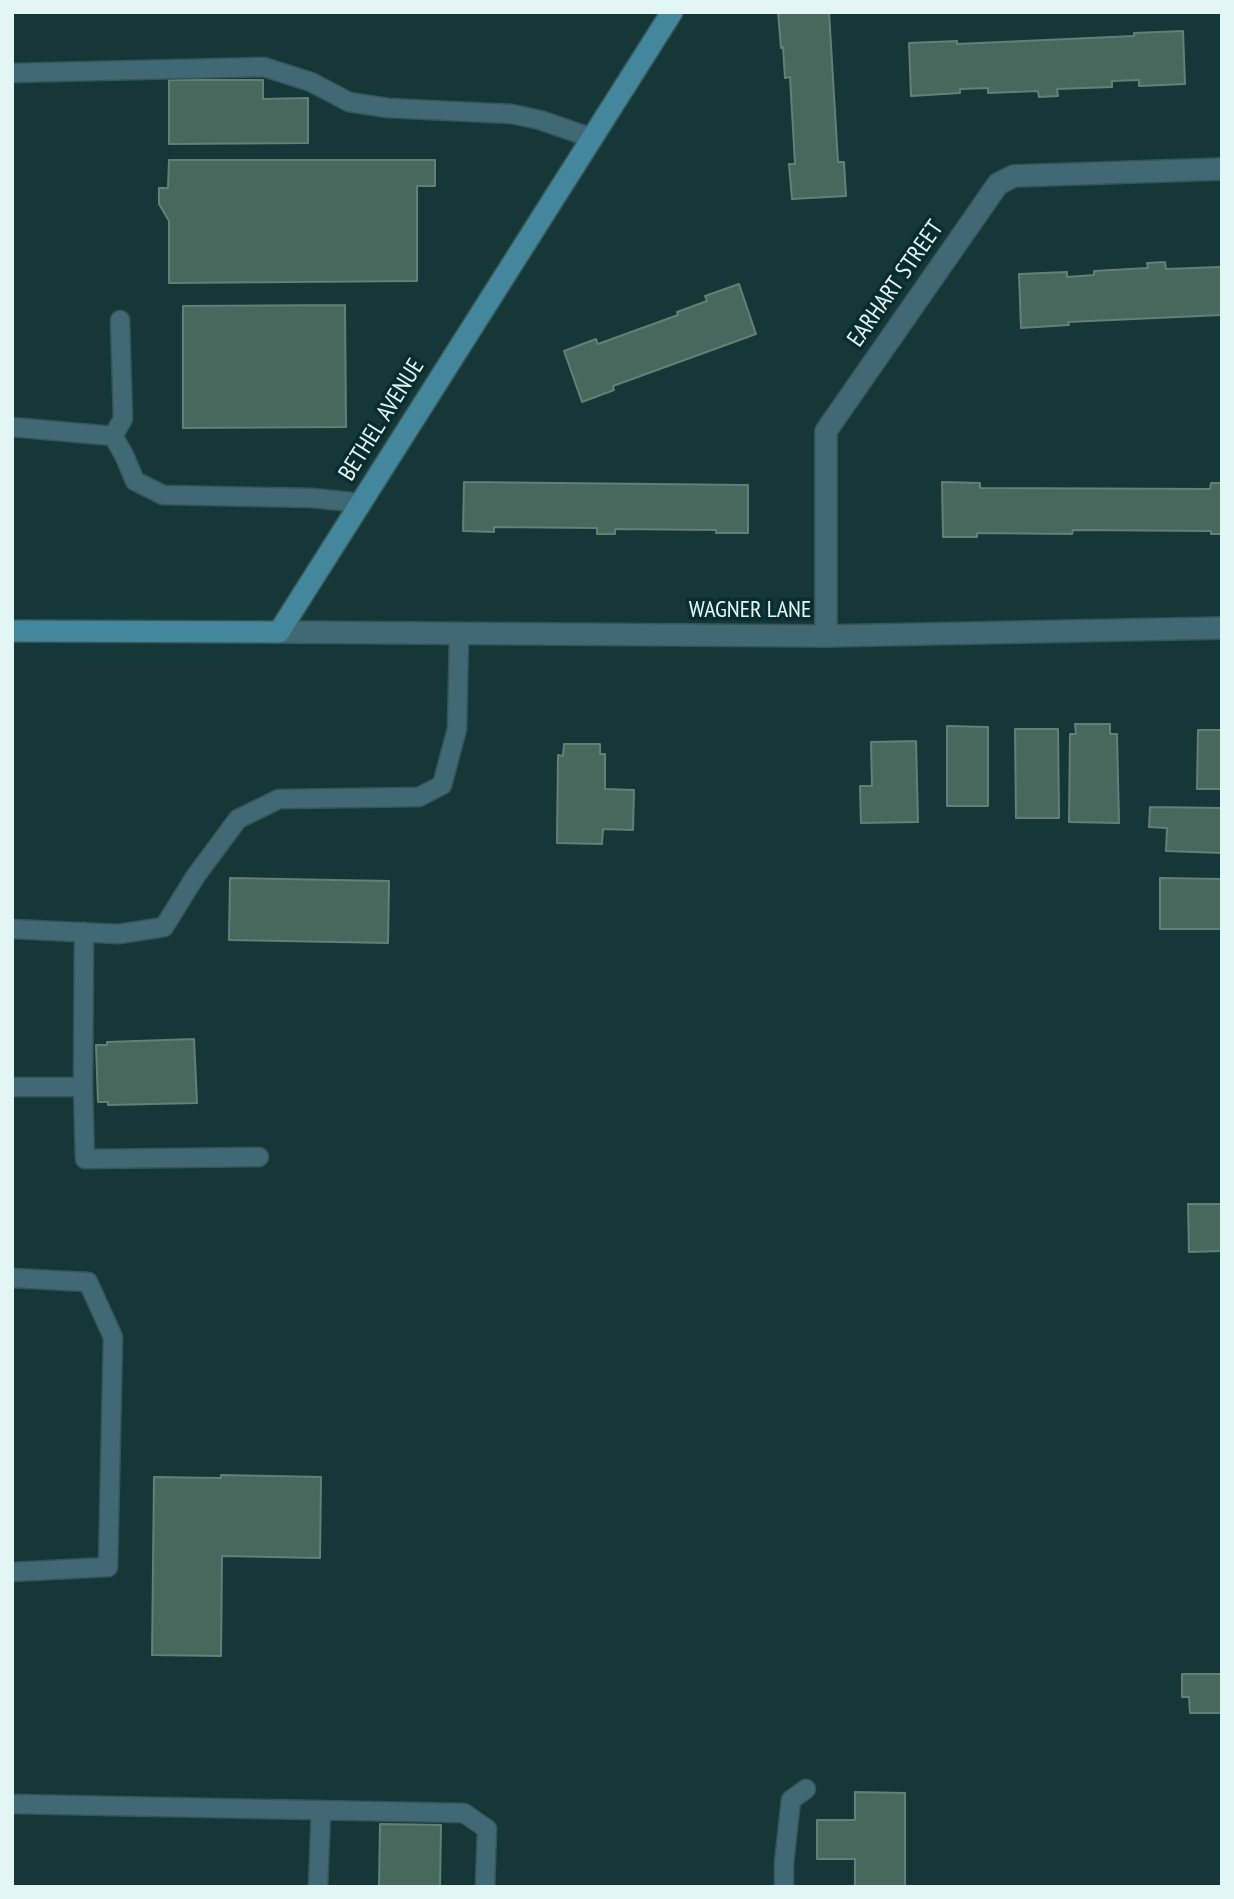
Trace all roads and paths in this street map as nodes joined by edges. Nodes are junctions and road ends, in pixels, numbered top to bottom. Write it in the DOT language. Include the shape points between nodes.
graph roads {
  1 [pos="672,12"];
  2 [pos="12,73"];
  3 [pos="592,138"];
  4 [pos="1222,169"];
  5 [pos="120,320"];
  6 [pos="12,427"];
  7 [pos="113,436"];
  8 [pos="360,503"];
  9 [pos="1222,628"];
  10 [pos="12,631"];
  11 [pos="279,632"];
  12 [pos="459,634"];
  13 [pos="826,636"];
  14 [pos="12,929"];
  15 [pos="84,932"];
  16 [pos="12,1087"];
  17 [pos="83,1087"];
  18 [pos="259,1157"];
  19 [pos="12,1278"];
  20 [pos="12,1572"];
  21 [pos="806,1789"];
  22 [pos="12,1804"];
  23 [pos="321,1810"];
  24 [pos="318,1887"];
  25 [pos="485,1887"];
  26 [pos="784,1887"];
  1 -- 3 [label="street, BETHEL AVENUE"];
  2 -- 3 [label="lane" via="264,67 312,82 349,102 512,114"];
  3 -- 8 [label="street, BETHEL AVENUE"];
  4 -- 13 [label="street, EARHART STREET" via="1014,176 998,184 826,431"];
  5 -- 7 [label="lane" via="123,419"];
  6 -- 7 [label="lane"];
  7 -- 8 [label="lane" via="135,481 163,495"];
  8 -- 11 [label="street, BETHEL AVENUE"];
  9 -- 13 [label="street, WAGNER LANE"];
  10 -- 11 [label="street"];
  11 -- 12 [label="street, WAGNER LANE"];
  12 -- 13 [label="street, WAGNER LANE"];
  12 -- 15 [label="lane" via="457,729 442,785 419,797 279,799 238,819 164,927 119,934"];
  14 -- 15 [label="lane"];
  15 -- 17 [label="lane"];
  16 -- 17 [label="lane"];
  17 -- 18 [label="lane" via="85,1160"];
  19 -- 20 [label="lane" via="88,1282 113,1337 108,1567"];
  21 -- 26 [label="lane" via="791,1800"];
  22 -- 23 [label="lane"];
  23 -- 24 [label="lane"];
  23 -- 25 [label="lane" via="464,1813 487,1829"];
}
